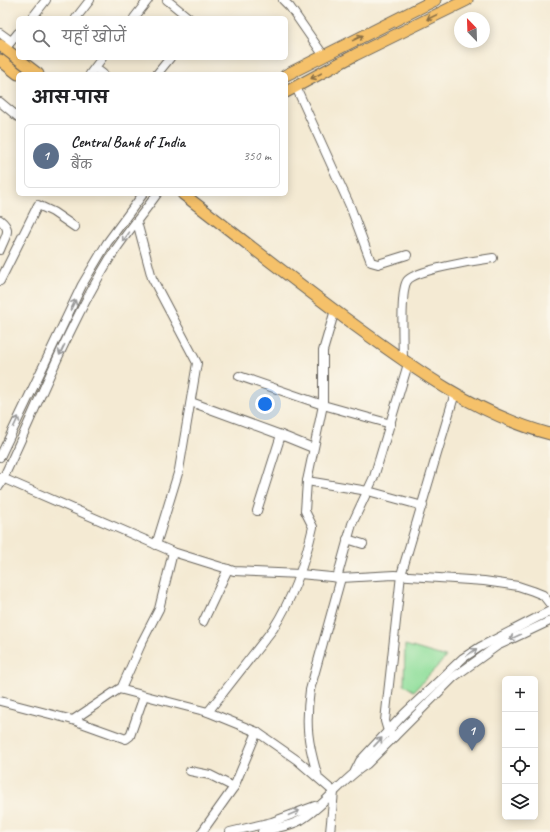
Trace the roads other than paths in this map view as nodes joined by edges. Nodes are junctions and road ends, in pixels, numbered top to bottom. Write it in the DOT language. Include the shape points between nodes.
graph roads {
  1 [pos="46,0"];
  2 [pos="90,0"];
  3 [pos="148,0"];
  4 [pos="167,0"];
  5 [pos="283,0"];
  6 [pos="435,0"];
  7 [pos="466,0"];
  8 [pos="34,16"];
  9 [pos="78,16"];
  10 [pos="136,16"];
  11 [pos="187,16"];
  12 [pos="0,33"];
  13 [pos="16,35"];
  14 [pos="5,45"];
  15 [pos="16,55"];
  16 [pos="324,56"];
  17 [pos="0,60"];
  18 [pos="22,60"];
  19 [pos="100,60"];
  20 [pos="168,60"];
  21 [pos="92,71"];
  22 [pos="16,72"];
  23 [pos="36,72"];
  24 [pos="159,72"];
  25 [pos="288,74"];
  26 [pos="291,89"];
  27 [pos="0,102"];
  28 [pos="16,115"];
  29 [pos="141,196"];
  30 [pos="156,196"];
  31 [pos="186,196"];
  32 [pos="0,220"];
  33 [pos="136,222"];
  34 [pos="75,227"];
  35 [pos="0,250"];
  36 [pos="0,253"];
  37 [pos="407,255"];
  38 [pos="11,257"];
  39 [pos="493,258"];
  40 [pos="0,281"];
  41 [pos="335,310"];
  42 [pos="405,363"];
  43 [pos="239,376"];
  44 [pos="455,393"];
  45 [pos="190,402"];
  46 [pos="323,405"];
  47 [pos="391,424"];
  48 [pos="550,434"];
  49 [pos="281,435"];
  50 [pos="313,448"];
  51 [pos="0,458"];
  52 [pos="1,480"];
  53 [pos="307,481"];
  54 [pos="368,491"];
  55 [pos="422,506"];
  56 [pos="257,512"];
  57 [pos="347,539"];
  58 [pos="362,544"];
  59 [pos="156,545"];
  60 [pos="173,552"];
  61 [pos="228,569"];
  62 [pos="300,574"];
  63 [pos="401,576"];
  64 [pos="339,578"];
  65 [pos="550,604"];
  66 [pos="550,611"];
  67 [pos="550,621"];
  68 [pos="203,622"];
  69 [pos="121,689"];
  70 [pos="144,696"];
  71 [pos="0,701"];
  72 [pos="208,712"];
  73 [pos="73,720"];
  74 [pos="257,732"];
  75 [pos="391,734"];
  76 [pos="190,771"];
  77 [pos="318,778"];
  78 [pos="234,787"];
  79 [pos="334,792"];
  80 [pos="322,804"];
  81 [pos="202,832"];
  82 [pos="230,832"];
  83 [pos="262,832"];
  84 [pos="330,832"];
  1 -- 8 [label="street"];
  2 -- 9 [label="street"];
  3 -- 10 [label="street"];
  4 -- 11 [label="street"];
  5 -- 16 [label="street"];
  16 -- 6 [label="main road, one-way"];
  7 -- 26 [label="main road, one-way"];
  12 -- 14 [label="street"];
  13 -- 14 [label="street"];
  14 -- 15 [label="main road"];
  16 -- 25 [label="main road"];
  17 -- 22 [label="main road"];
  18 -- 23 [label="main road"];
  19 -- 21 [label="street"];
  20 -- 24 [label="street"];
  26 -- 37 [label="street" via="348,200 371,262 378,264"];
  27 -- 28 [label="street"];
  51 -- 29 [label="street, one-way" via="82,285 107,243"];
  30 -- 33 [label="street"];
  31 -- 41 [label="main road"];
  32 -- 35 [label="street" via="8,230"];
  33 -- 45 [label="street" via="152,278 196,360"];
  33 -- 52 [label="street, one-way" via="111,257 85,303"];
  34 -- 38 [label="street" via="38,205"];
  36 -- 38 [label="street"];
  38 -- 40 [label="street"];
  39 -- 42 [label="street" via="463,262 412,276 408,280 404,296"];
  41 -- 42 [label="main road"];
  41 -- 46 [label="street" via="323,351"];
  42 -- 44 [label="main road"];
  42 -- 47 [label="street"];
  43 -- 46 [label="street"];
  44 -- 48 [label="main road" via="514,424"];
  44 -- 55 [label="street"];
  45 -- 49 [label="street"];
  45 -- 59 [label="street" via="179,470"];
  46 -- 47 [label="street"];
  46 -- 50 [label="street"];
  47 -- 54 [label="street"];
  49 -- 50 [label="street"];
  49 -- 56 [label="street"];
  50 -- 53 [label="street"];
  52 -- 59 [label="street"];
  53 -- 54 [label="street"];
  53 -- 62 [label="street" via="305,508 313,526"];
  54 -- 55 [label="street"];
  54 -- 57 [label="street"];
  55 -- 63 [label="street"];
  57 -- 58 [label="street"];
  57 -- 64 [label="street"];
  59 -- 60 [label="street"];
  60 -- 61 [label="street"];
  60 -- 69 [label="street" via="159,609"];
  61 -- 62 [label="street" via="238,572"];
  61 -- 68 [label="street"];
  62 -- 64 [label="street"];
  62 -- 72 [label="street" via="273,629"];
  63 -- 64 [label="street"];
  63 -- 65 [label="street" via="514,585 543,595"];
  63 -- 75 [label="street" via="386,721"];
  64 -- 77 [label="street" via="308,703 308,742"];
  75 -- 66 [label="street, one-way" via="430,688 463,658"];
  67 -- 75 [label="street, one-way" via="496,646 454,677"];
  69 -- 70 [label="street"];
  69 -- 73 [label="street" via="111,693"];
  70 -- 72 [label="street"];
  70 -- 73 [label="street" via="130,736 126,739"];
  71 -- 73 [label="street"];
  72 -- 74 [label="street"];
  74 -- 77 [label="street" via="279,746"];
  74 -- 78 [label="street"];
  75 -- 79 [label="street" via="367,764 354,772"];
  76 -- 78 [label="street" via="210,775"];
  77 -- 79 [label="street"];
  78 -- 81 [label="street"];
  79 -- 80 [label="street"];
  79 -- 84 [label="street"];
  82 -- 80 [label="street, one-way" via="272,822"];
  80 -- 83 [label="street" via="301,820"];
}
